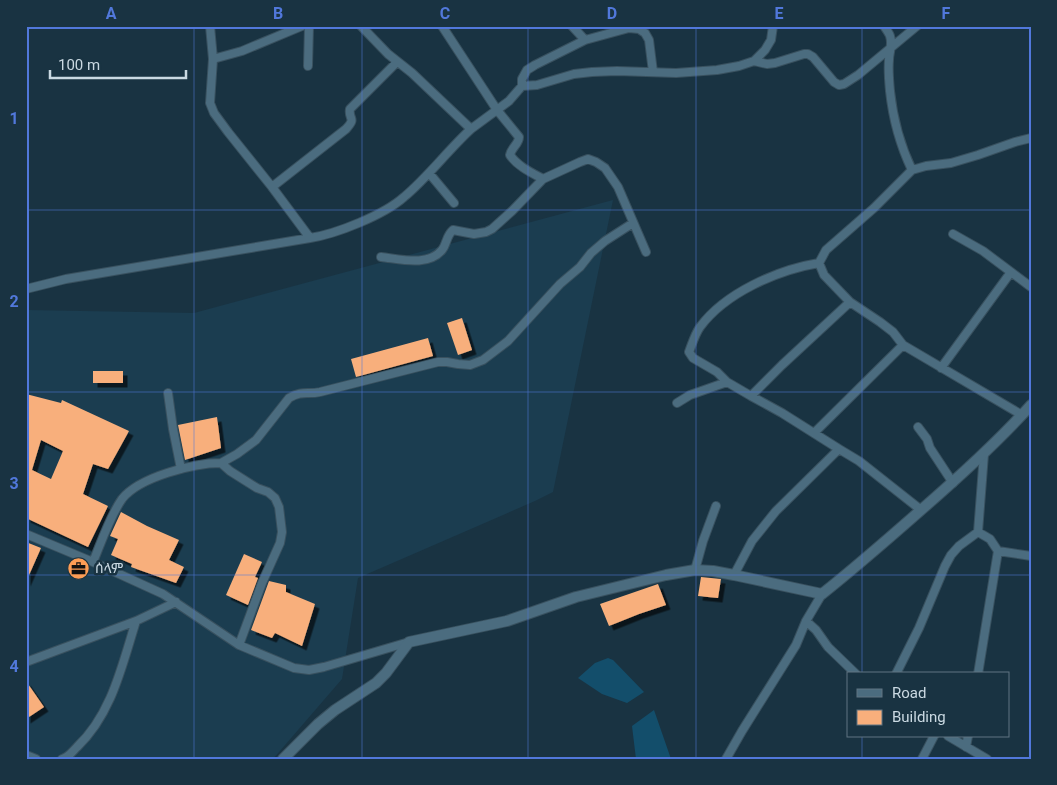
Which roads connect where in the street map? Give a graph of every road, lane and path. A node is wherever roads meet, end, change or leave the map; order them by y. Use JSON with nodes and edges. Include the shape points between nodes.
{"nodes":[{"id":1,"x":210,"y":26,"type":"edge"},
{"id":2,"x":302,"y":26,"type":"edge"},
{"id":3,"x":310,"y":26,"type":"edge"},
{"id":4,"x":361,"y":26,"type":"edge"},
{"id":5,"x":442,"y":26,"type":"edge"},
{"id":6,"x":572,"y":26,"type":"edge"},
{"id":7,"x":773,"y":26,"type":"edge"},
{"id":8,"x":884,"y":26,"type":"edge"},
{"id":9,"x":917,"y":26,"type":"edge"},
{"id":10,"x":585,"y":40,"type":"junction"},
{"id":11,"x":891,"y":47,"type":"junction"},
{"id":12,"x":213,"y":59,"type":"junction"},
{"id":13,"x":754,"y":61,"type":"junction"},
{"id":14,"x":397,"y":62,"type":"junction"},
{"id":15,"x":308,"y":66,"type":"dead end"},
{"id":16,"x":653,"y":72,"type":"junction"},
{"id":17,"x":522,"y":86,"type":"junction"},
{"id":18,"x":497,"y":110,"type":"junction"},
{"id":19,"x":471,"y":129,"type":"junction"},
{"id":20,"x":1031,"y":138,"type":"edge"},
{"id":21,"x":912,"y":170,"type":"junction"},
{"id":22,"x":429,"y":173,"type":"junction"},
{"id":23,"x":543,"y":178,"type":"junction"},
{"id":24,"x":272,"y":187,"type":"junction"},
{"id":25,"x":454,"y":204,"type":"dead end"},
{"id":26,"x":633,"y":223,"type":"junction"},
{"id":27,"x":953,"y":234,"type":"dead end"},
{"id":28,"x":310,"y":238,"type":"junction"},
{"id":29,"x":646,"y":252,"type":"dead end"},
{"id":30,"x":381,"y":257,"type":"dead end"},
{"id":31,"x":819,"y":264,"type":"junction"},
{"id":32,"x":1011,"y":272,"type":"junction"},
{"id":33,"x":1031,"y":287,"type":"edge"},
{"id":34,"x":26,"y":289,"type":"edge"},
{"id":35,"x":850,"y":302,"type":"junction"},
{"id":36,"x":902,"y":345,"type":"junction"},
{"id":37,"x":941,"y":368,"type":"junction"},
{"id":38,"x":727,"y":382,"type":"junction"},
{"id":39,"x":168,"y":393,"type":"dead end"},
{"id":40,"x":751,"y":396,"type":"junction"},
{"id":41,"x":677,"y":403,"type":"dead end"},
{"id":42,"x":1031,"y":405,"type":"edge"},
{"id":43,"x":1022,"y":415,"type":"junction"},
{"id":44,"x":918,"y":427,"type":"dead end"},
{"id":45,"x":814,"y":433,"type":"junction"},
{"id":46,"x":839,"y":449,"type":"junction"},
{"id":47,"x":984,"y":454,"type":"junction"},
{"id":48,"x":221,"y":462,"type":"junction"},
{"id":49,"x":181,"y":469,"type":"junction"},
{"id":50,"x":953,"y":483,"type":"junction"},
{"id":51,"x":716,"y":506,"type":"dead end"},
{"id":52,"x":921,"y":510,"type":"junction"},
{"id":53,"x":978,"y":532,"type":"junction"},
{"id":54,"x":26,"y":534,"type":"edge"},
{"id":55,"x":998,"y":551,"type":"junction"},
{"id":56,"x":1031,"y":556,"type":"edge"},
{"id":57,"x":93,"y":562,"type":"junction"},
{"id":58,"x":694,"y":570,"type":"junction"},
{"id":59,"x":734,"y":575,"type":"junction"},
{"id":60,"x":822,"y":594,"type":"junction"},
{"id":61,"x":176,"y":602,"type":"junction"},
{"id":62,"x":136,"y":621,"type":"junction"},
{"id":63,"x":806,"y":621,"type":"junction"},
{"id":64,"x":409,"y":642,"type":"junction"},
{"id":65,"x":239,"y":645,"type":"junction"},
{"id":66,"x":26,"y":662,"type":"edge"},
{"id":67,"x":854,"y":672,"type":"edge"},
{"id":68,"x":897,"y":672,"type":"edge"},
{"id":69,"x":978,"y":672,"type":"edge"},
{"id":70,"x":933,"y":738,"type":"edge"},
{"id":71,"x":951,"y":738,"type":"edge"},
{"id":72,"x":968,"y":738,"type":"edge"},
{"id":73,"x":966,"y":747,"type":"junction"},
{"id":74,"x":26,"y":755,"type":"edge"},
{"id":75,"x":36,"y":759,"type":"edge"},
{"id":76,"x":62,"y":759,"type":"edge"},
{"id":77,"x":283,"y":759,"type":"edge"},
{"id":78,"x":726,"y":759,"type":"edge"},
{"id":79,"x":922,"y":759,"type":"edge"},
{"id":80,"x":987,"y":759,"type":"edge"}],
"edges":[{"from":1,"to":12,"type":"street"},
{"from":2,"to":12,"type":"street","via":[[263,44]]},
{"from":3,"to":15,"type":"street"},
{"from":4,"to":14,"type":"street"},
{"from":5,"to":18,"type":"street"},
{"from":6,"to":10,"type":"street"},
{"from":7,"to":13,"type":"street","via":[[771,40]]},
{"from":8,"to":11,"type":"street","via":[[890,36]]},
{"from":9,"to":11,"type":"street"},
{"from":10,"to":16,"type":"street","via":[[629,28],[639,29],[649,40]]},
{"from":10,"to":17,"type":"street","via":[[535,64],[527,70]]},
{"from":11,"to":13,"type":"street","via":[[839,85],[808,54],[775,63]]},
{"from":11,"to":21,"type":"street","via":[[890,93],[895,122]]},
{"from":12,"to":24,"type":"street","via":[[210,103],[214,113]]},
{"from":13,"to":16,"type":"street","via":[[717,70]]},
{"from":14,"to":19,"type":"street"},
{"from":14,"to":24,"type":"street","via":[[350,108],[351,124],[346,129]]},
{"from":16,"to":17,"type":"street","via":[[592,72]]},
{"from":17,"to":18,"type":"street"},
{"from":18,"to":19,"type":"street"},
{"from":18,"to":23,"type":"street","via":[[519,137],[510,155],[512,159]]},
{"from":19,"to":22,"type":"street"},
{"from":20,"to":21,"type":"street","via":[[960,160]]},
{"from":21,"to":31,"type":"street","via":[[826,250]]},
{"from":22,"to":25,"type":"street"},
{"from":22,"to":28,"type":"street","via":[[389,208],[358,223]]},
{"from":23,"to":26,"type":"street","via":[[588,159],[596,162],[605,168],[618,187]]},
{"from":23,"to":30,"type":"street","via":[[512,211],[486,232],[474,234],[453,230],[440,252],[428,260]]},
{"from":24,"to":28,"type":"street"},
{"from":26,"to":29,"type":"street"},
{"from":26,"to":48,"type":"street","via":[[591,253],[508,341],[483,360],[470,365],[438,362],[314,394],[297,394],[289,398],[256,440]]},
{"from":27,"to":32,"type":"street"},
{"from":28,"to":34,"type":"street","via":[[66,279]]},
{"from":31,"to":35,"type":"street","via":[[824,275]]},
{"from":31,"to":38,"type":"street","via":[[775,276],[731,296],[699,328],[689,352]]},
{"from":32,"to":33,"type":"street"},
{"from":32,"to":37,"type":"street"},
{"from":35,"to":36,"type":"street","via":[[893,332]]},
{"from":35,"to":40,"type":"street"},
{"from":36,"to":37,"type":"street"},
{"from":36,"to":45,"type":"street"},
{"from":37,"to":43,"type":"street"},
{"from":38,"to":40,"type":"street"},
{"from":38,"to":41,"type":"street"},
{"from":39,"to":49,"type":"street"},
{"from":40,"to":45,"type":"street"},
{"from":42,"to":43,"type":"street"},
{"from":43,"to":47,"type":"street"},
{"from":44,"to":50,"type":"street"},
{"from":45,"to":46,"type":"street"},
{"from":46,"to":52,"type":"street"},
{"from":46,"to":59,"type":"street","via":[[776,511],[752,541]]},
{"from":47,"to":50,"type":"street"},
{"from":47,"to":53,"type":"street"},
{"from":48,"to":49,"type":"street"},
{"from":48,"to":65,"type":"street","via":[[275,498],[282,532]]},
{"from":49,"to":57,"type":"street","via":[[136,486],[122,499]]},
{"from":50,"to":52,"type":"street"},
{"from":51,"to":58,"type":"street"},
{"from":52,"to":60,"type":"street"},
{"from":53,"to":55,"type":"street","via":[[990,539]]},
{"from":53,"to":68,"type":"street","via":[[951,555]]},
{"from":54,"to":57,"type":"street"},
{"from":55,"to":56,"type":"street"},
{"from":55,"to":69,"type":"street"},
{"from":57,"to":61,"type":"street"},
{"from":58,"to":59,"type":"street"},
{"from":58,"to":64,"type":"street","via":[[576,597],[506,622]]},
{"from":59,"to":60,"type":"street"},
{"from":60,"to":63,"type":"street"},
{"from":61,"to":62,"type":"street"},
{"from":61,"to":65,"type":"street"},
{"from":62,"to":66,"type":"street"},
{"from":62,"to":76,"type":"street","via":[[116,687],[104,711],[85,740]]},
{"from":63,"to":67,"type":"street"},
{"from":63,"to":78,"type":"street","via":[[796,645]]},
{"from":64,"to":65,"type":"street","via":[[309,670],[294,668]]},
{"from":64,"to":77,"type":"street","via":[[376,683],[323,719]]},
{"from":70,"to":79,"type":"street"},
{"from":71,"to":73,"type":"street"},
{"from":72,"to":73,"type":"street"},
{"from":73,"to":80,"type":"street"},
{"from":74,"to":75,"type":"street"}]}
